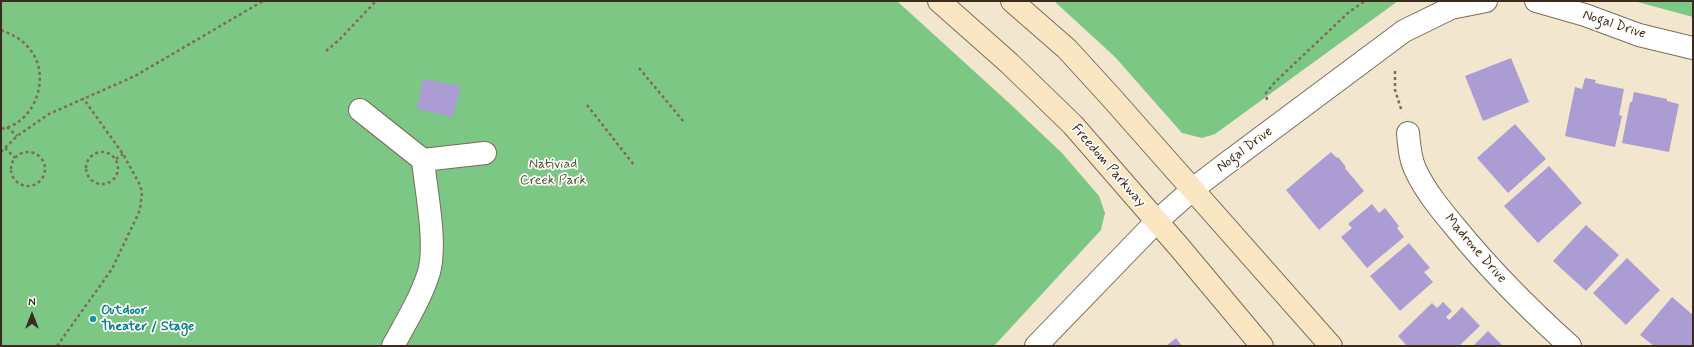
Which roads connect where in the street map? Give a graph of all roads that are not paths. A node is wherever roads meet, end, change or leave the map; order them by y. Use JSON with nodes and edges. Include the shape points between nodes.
{"nodes":[{"id":1,"x":939,"y":1,"type":"edge"},
{"id":2,"x":1012,"y":1,"type":"edge"},
{"id":3,"x":1486,"y":1,"type":"edge"},
{"id":4,"x":1536,"y":1,"type":"edge"},
{"id":5,"x":1693,"y":48,"type":"edge"},
{"id":6,"x":360,"y":110,"type":"dead end"},
{"id":7,"x":1408,"y":133,"type":"road end"},
{"id":8,"x":485,"y":153,"type":"dead end"},
{"id":9,"x":423,"y":160,"type":"junction"},
{"id":10,"x":1193,"y":189,"type":"junction"},
{"id":11,"x":1157,"y":221,"type":"junction"},
{"id":12,"x":393,"y":346,"type":"edge"},
{"id":13,"x":1036,"y":346,"type":"edge"},
{"id":14,"x":1262,"y":346,"type":"edge"},
{"id":15,"x":1331,"y":346,"type":"edge"},
{"id":16,"x":1570,"y":346,"type":"edge"}],
"edges":[{"from":1,"to":11,"type":"main road","name":"Freedom Parkway","via":[[1009,63],[1073,125]]},
{"from":2,"to":10,"type":"main road","via":[[1067,49]]},
{"from":3,"to":10,"type":"street","name":"Nogal Drive","via":[[1451,8],[1404,31]]},
{"from":4,"to":5,"type":"street","name":"Nogal Drive","via":[[1639,35]]},
{"from":6,"to":9,"type":"street"},
{"from":7,"to":16,"type":"street","name":"Madrone Drive","via":[[1414,168],[1431,198],[1508,288]]},
{"from":8,"to":9,"type":"street"},
{"from":9,"to":12,"type":"street","via":[[432,238],[429,271],[416,303]]},
{"from":10,"to":11,"type":"street","name":"Nogal Drive"},
{"from":10,"to":15,"type":"main road"},
{"from":11,"to":13,"type":"street","name":"Nogal Drive"},
{"from":11,"to":14,"type":"main road","name":"Freedom Parkway"}]}
